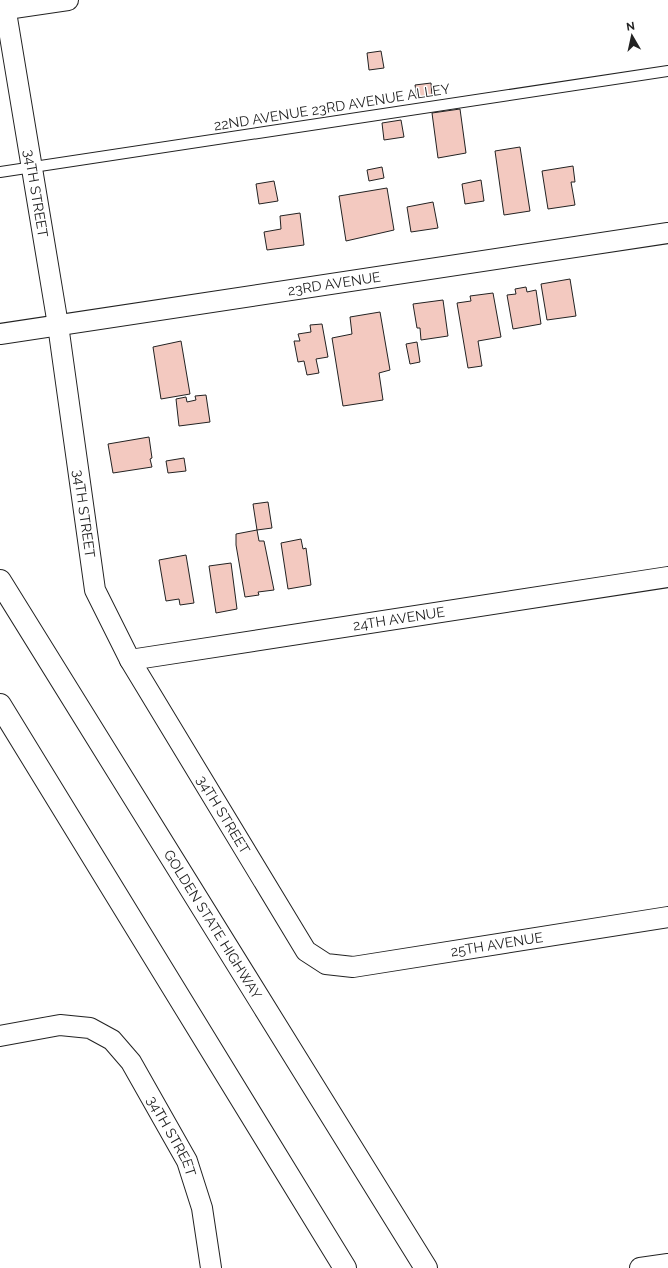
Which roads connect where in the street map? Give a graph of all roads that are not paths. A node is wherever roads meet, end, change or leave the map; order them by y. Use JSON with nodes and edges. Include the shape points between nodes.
{"nodes":[{"id":1,"x":68,"y":0,"type":"edge"},
{"id":2,"x":3,"y":7,"type":"edge"},
{"id":3,"x":668,"y":71,"type":"edge"},
{"id":4,"x":31,"y":167,"type":"junction"},
{"id":5,"x":0,"y":172,"type":"edge"},
{"id":6,"x":668,"y":233,"type":"edge"},
{"id":7,"x":58,"y":325,"type":"junction"},
{"id":8,"x":0,"y":334,"type":"edge"},
{"id":9,"x":668,"y":577,"type":"edge"},
{"id":10,"x":0,"y":581,"type":"edge"},
{"id":11,"x":130,"y":660,"type":"junction"},
{"id":12,"x":0,"y":705,"type":"edge"},
{"id":13,"x":668,"y":917,"type":"edge"},
{"id":14,"x":326,"y":964,"type":"joint"},
{"id":15,"x":0,"y":1036,"type":"edge"},
{"id":16,"x":668,"y":1264,"type":"edge"},
{"id":17,"x":211,"y":1268,"type":"edge"},
{"id":18,"x":345,"y":1268,"type":"edge"},
{"id":19,"x":426,"y":1268,"type":"edge"},
{"id":20,"x":640,"y":1268,"type":"edge"}],
"edges":[{"from":1,"to":2,"type":"street"},
{"from":2,"to":4,"type":"street","name":"34TH STREET"},
{"from":3,"to":4,"type":"lane","name":"22ND AVENUE 23RD AVENUE ALLEY"},
{"from":4,"to":5,"type":"lane","name":"22ND AVENUE 23RD AVENUE ALLEY"},
{"from":4,"to":7,"type":"street","name":"34TH STREET"},
{"from":6,"to":7,"type":"street","name":"23RD AVENUE"},
{"from":7,"to":8,"type":"street","name":"23RD AVENUE"},
{"from":7,"to":11,"type":"street","name":"34TH STREET","via":[[95,590]]},
{"from":9,"to":11,"type":"street","name":"24TH AVENUE"},
{"from":10,"to":19,"type":"highway","name":"GOLDEN STATE HIGHWAY"},
{"from":11,"to":14,"type":"street","name":"34TH STREET","via":[[306,951]]},
{"from":12,"to":18,"type":"highway"},
{"from":13,"to":14,"type":"street","name":"25TH AVENUE","via":[[353,967]]},
{"from":15,"to":17,"type":"street","name":"34TH STREET","via":[[60,1025],[90,1028],[112,1040],[131,1062],[187,1161],[202,1208]]},
{"from":16,"to":20,"type":"street"}]}
